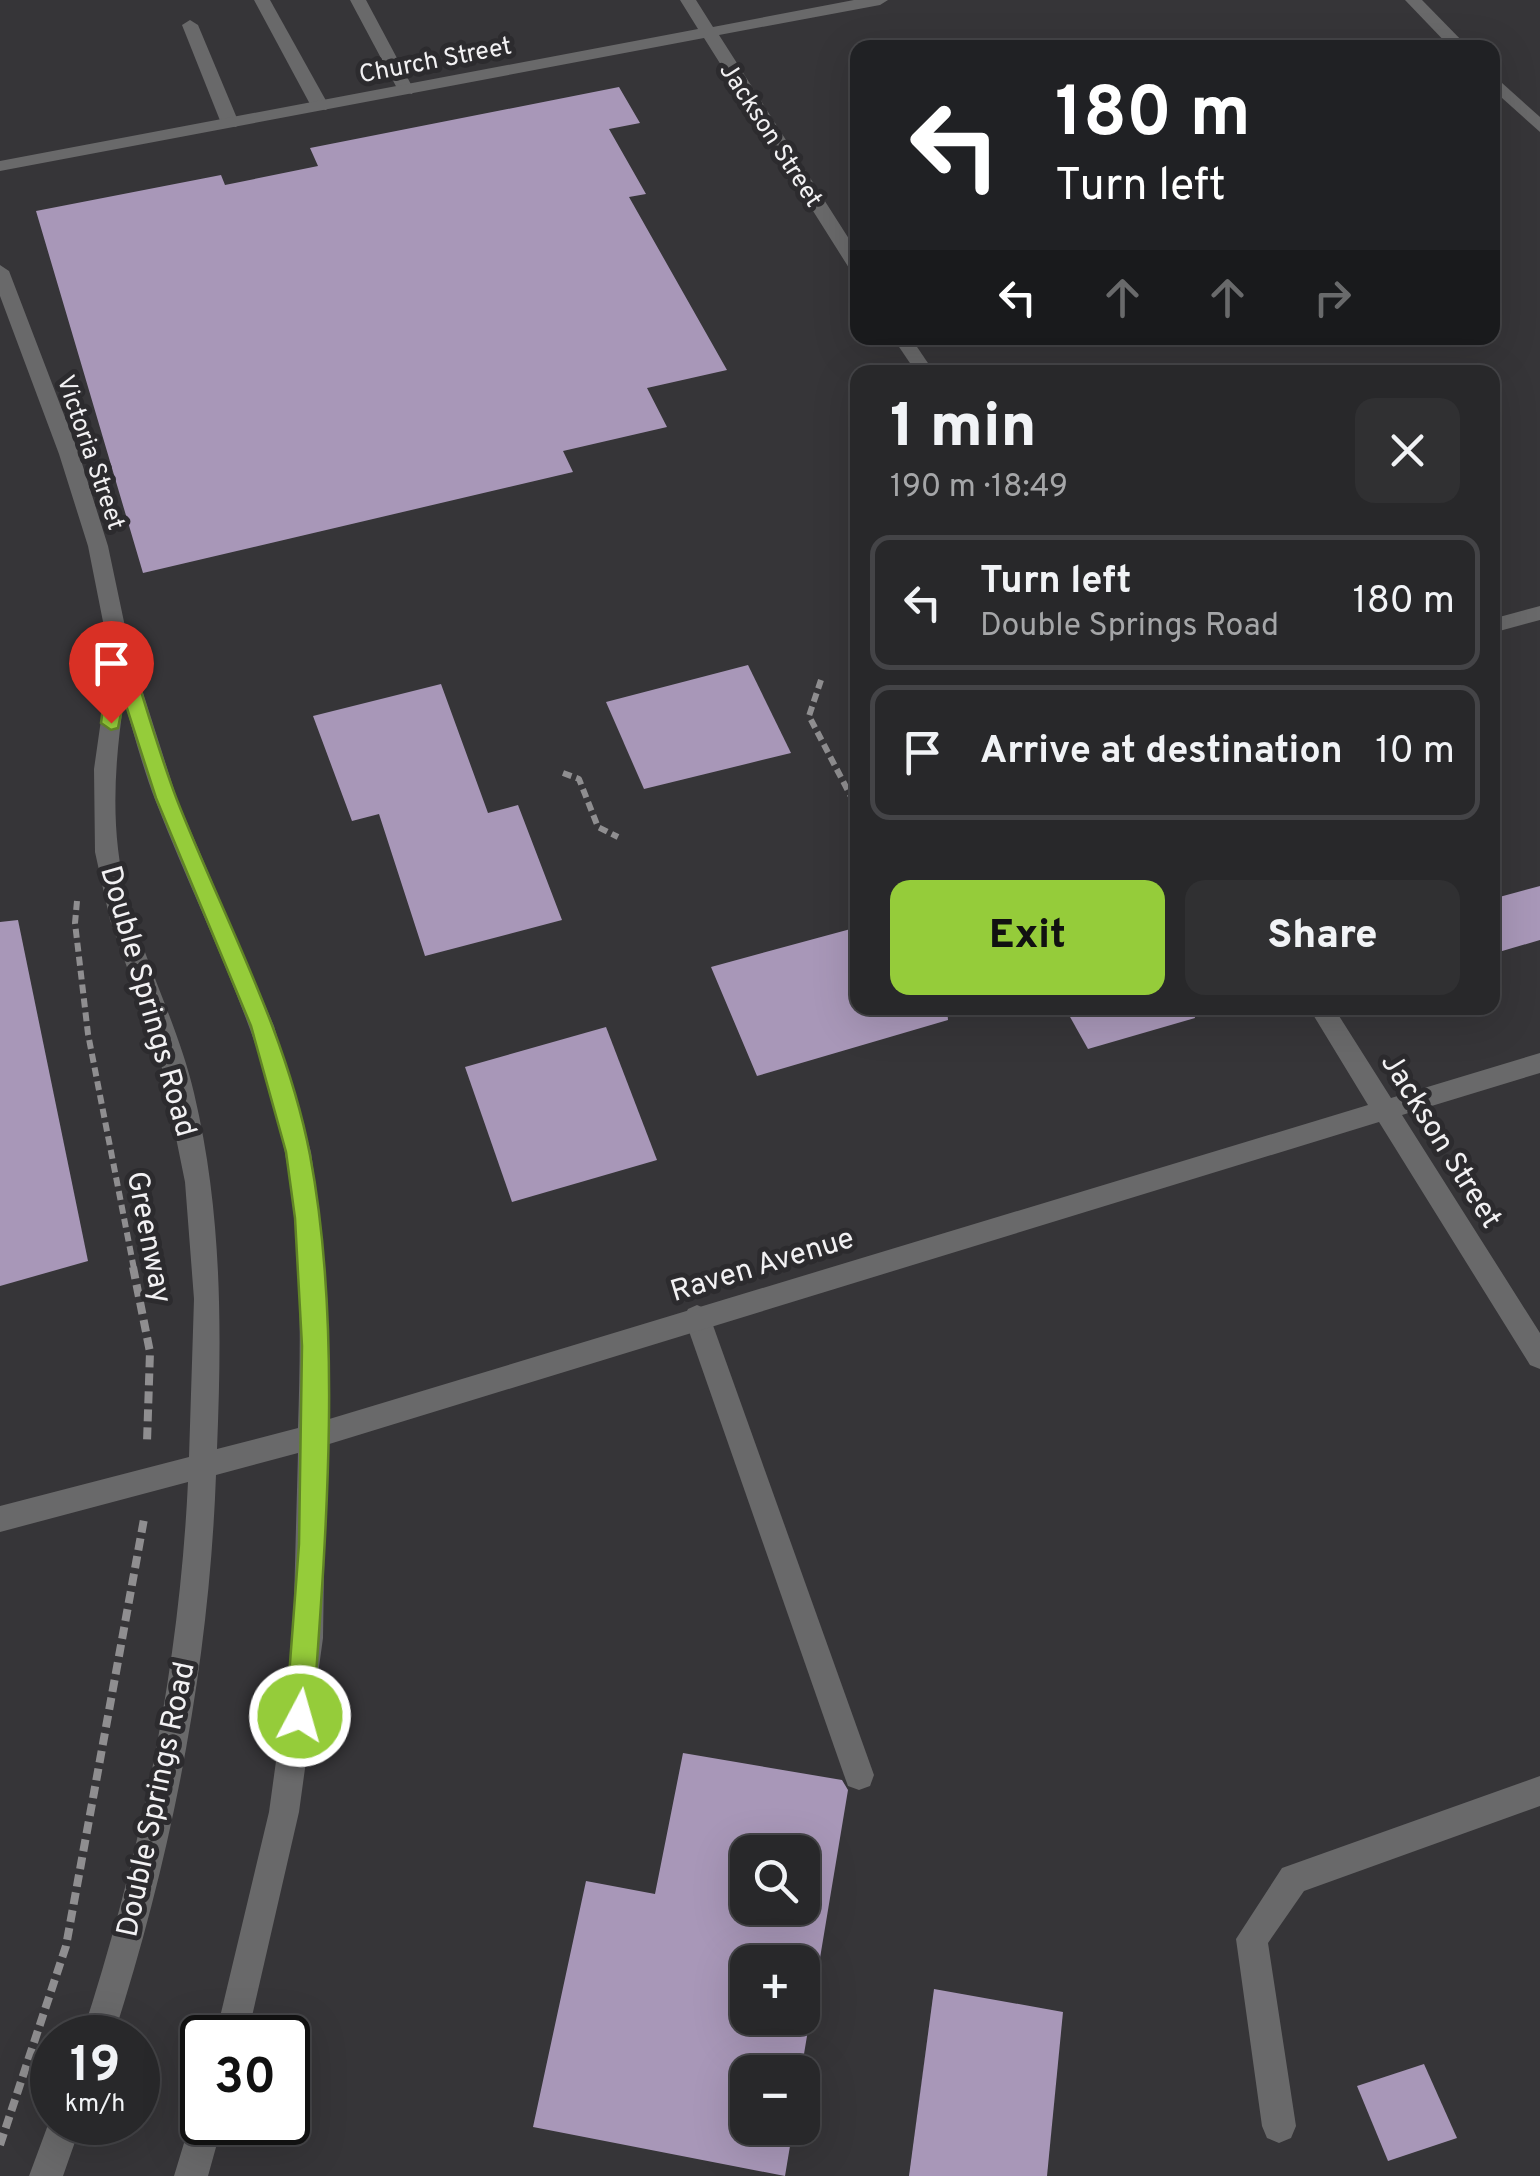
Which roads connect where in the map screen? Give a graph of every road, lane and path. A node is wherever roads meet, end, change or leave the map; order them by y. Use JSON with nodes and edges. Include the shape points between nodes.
{"nodes":[{"id":1,"x":262,"y":0,"type":"edge"},
{"id":2,"x":358,"y":0,"type":"edge"},
{"id":3,"x":688,"y":0,"type":"edge"},
{"id":4,"x":880,"y":0,"type":"edge"},
{"id":5,"x":1413,"y":0,"type":"edge"},
{"id":6,"x":190,"y":25,"type":"dead end"},
{"id":7,"x":707,"y":33,"type":"junction"},
{"id":8,"x":1453,"y":40,"type":"edge"},
{"id":9,"x":1500,"y":87,"type":"edge"},
{"id":10,"x":406,"y":90,"type":"junction"},
{"id":11,"x":320,"y":106,"type":"junction"},
{"id":12,"x":230,"y":123,"type":"junction"},
{"id":13,"x":1540,"y":127,"type":"edge"},
{"id":14,"x":0,"y":166,"type":"edge"},
{"id":15,"x":850,"y":256,"type":"edge"},
{"id":16,"x":0,"y":271,"type":"edge"},
{"id":17,"x":1540,"y":613,"type":"edge"},
{"id":18,"x":1500,"y":624,"type":"edge"},
{"id":19,"x":120,"y":656,"type":"junction"},
{"id":20,"x":820,"y":680,"type":"dead end"},
{"id":21,"x":563,"y":773,"type":"dead end"},
{"id":22,"x":850,"y":795,"type":"edge"},
{"id":23,"x":618,"y":838,"type":"dead end"},
{"id":24,"x":78,"y":885,"type":"dead end"},
{"id":25,"x":1325,"y":1015,"type":"edge"},
{"id":26,"x":1540,"y":1062,"type":"edge"},
{"id":27,"x":1384,"y":1110,"type":"junction"},
{"id":28,"x":697,"y":1318,"type":"junction"},
{"id":29,"x":1540,"y":1358,"type":"edge"},
{"id":30,"x":314,"y":1435,"type":"junction"},
{"id":31,"x":204,"y":1466,"type":"junction"},
{"id":32,"x":145,"y":1481,"type":"junction"},
{"id":33,"x":0,"y":1520,"type":"edge"},
{"id":34,"x":859,"y":1775,"type":"dead end"},
{"id":35,"x":1540,"y":1791,"type":"edge"},
{"id":36,"x":104,"y":2015,"type":"edge"},
{"id":37,"x":236,"y":2015,"type":"edge"},
{"id":38,"x":1278,"y":2126,"type":"dead end"},
{"id":39,"x":0,"y":2145,"type":"edge"},
{"id":40,"x":57,"y":2145,"type":"edge"},
{"id":41,"x":200,"y":2145,"type":"edge"},
{"id":42,"x":46,"y":2176,"type":"edge"},
{"id":43,"x":191,"y":2176,"type":"edge"}],
"edges":[{"from":1,"to":11,"type":"street"},
{"from":2,"to":10,"type":"street"},
{"from":3,"to":7,"type":"street","name":"Jackson Street"},
{"from":4,"to":7,"type":"street","name":"Church Street"},
{"from":5,"to":8,"type":"street"},
{"from":6,"to":12,"type":"street"},
{"from":7,"to":10,"type":"street","name":"Church Street"},
{"from":7,"to":15,"type":"street","name":"Jackson Street"},
{"from":9,"to":13,"type":"street"},
{"from":10,"to":11,"type":"street","name":"Church Street"},
{"from":11,"to":12,"type":"street","name":"Church Street"},
{"from":12,"to":14,"type":"street","name":"Church Street"},
{"from":16,"to":19,"type":"street","name":"Victoria Street","via":[[98,546]]},
{"from":17,"to":18,"type":"street"},
{"from":19,"to":30,"type":"street","via":[[166,798],[262,1026],[298,1152],[307,1218]]},
{"from":19,"to":31,"type":"street","name":"Double Springs Road","via":[[106,788],[107,858],[118,908],[169,1046],[198,1186],[206,1266]]},
{"from":20,"to":22,"type":"path","via":[[809,716]]},
{"from":21,"to":23,"type":"path","via":[[579,779],[598,827]]},
{"from":24,"to":32,"type":"path","name":"Greenway","via":[[75,923],[88,1034],[150,1352]]},
{"from":25,"to":27,"type":"street","name":"Jackson Street"},
{"from":26,"to":27,"type":"street","name":"Raven Avenue"},
{"from":27,"to":28,"type":"street","name":"Raven Avenue"},
{"from":27,"to":29,"type":"street","name":"Jackson Street"},
{"from":28,"to":30,"type":"street","name":"Raven Avenue"},
{"from":28,"to":34,"type":"street"},
{"from":30,"to":31,"type":"street","name":"Raven Avenue"},
{"from":30,"to":37,"type":"street","via":[[300,1716]]},
{"from":31,"to":32,"type":"street","name":"Raven Avenue"},
{"from":31,"to":36,"type":"street","name":"Double Springs Road","via":[[170,1762]]},
{"from":32,"to":33,"type":"street","name":"Raven Avenue"},
{"from":32,"to":39,"type":"path","name":"Greenway","via":[[144,1539],[66,1946]]},
{"from":35,"to":38,"type":"street","via":[[1293,1879],[1252,1939]]},
{"from":40,"to":42,"type":"street"},
{"from":41,"to":43,"type":"street"}]}
